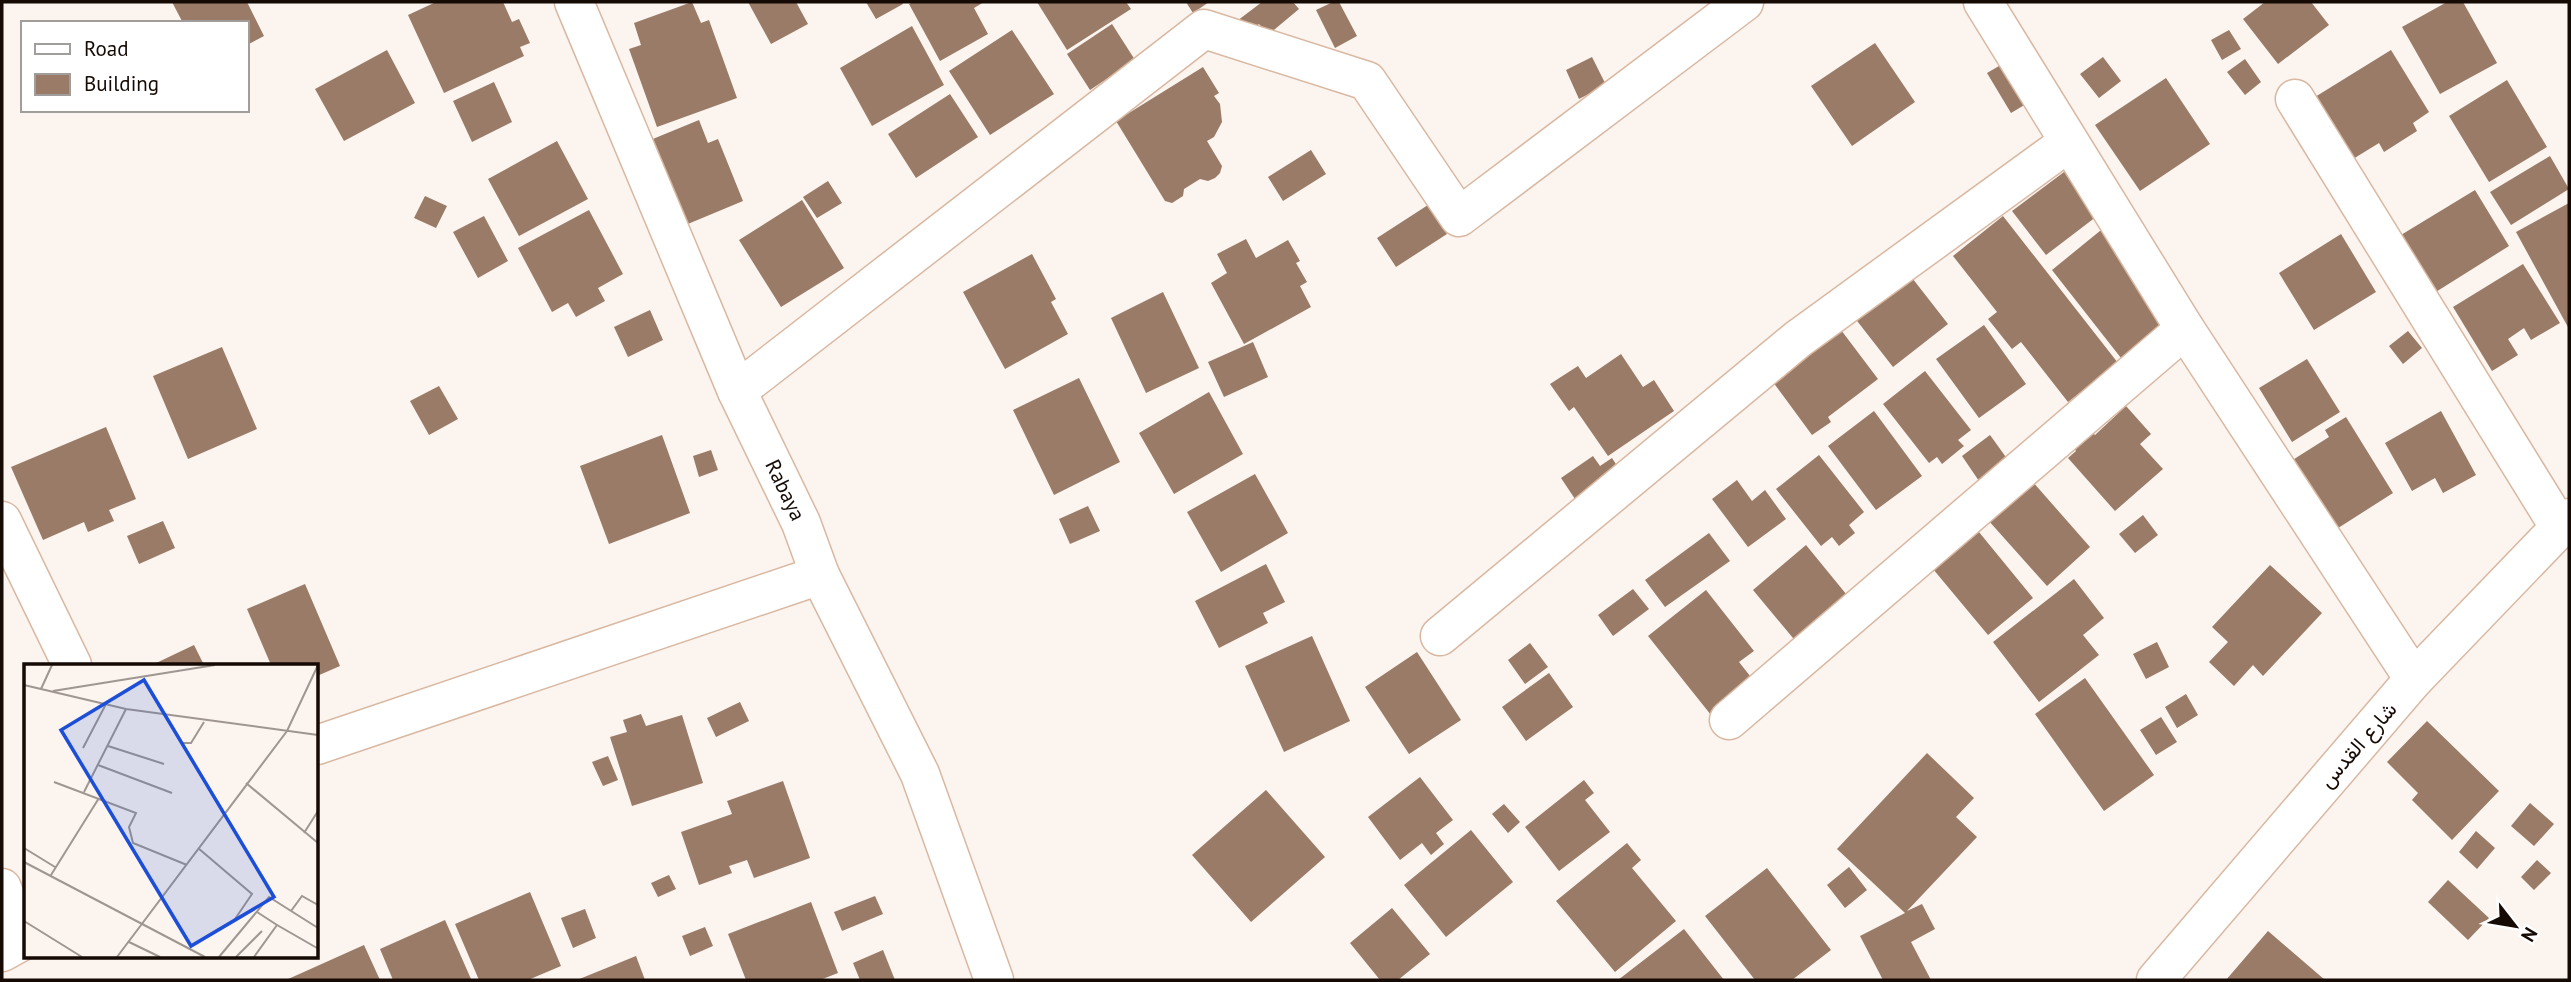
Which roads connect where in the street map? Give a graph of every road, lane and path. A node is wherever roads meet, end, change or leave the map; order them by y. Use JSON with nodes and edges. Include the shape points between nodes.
{"nodes":[{"id":1,"x":574,"y":2,"type":"edge"},
{"id":2,"x":1744,"y":2,"type":"edge"},
{"id":3,"x":1983,"y":2,"type":"edge"},
{"id":4,"x":2295,"y":99,"type":"dead end"},
{"id":5,"x":2069,"y":142,"type":"junction"},
{"id":6,"x":2185,"y":328,"type":"junction"},
{"id":7,"x":737,"y":391,"type":"junction"},
{"id":8,"x":2,"y":521,"type":"edge"},
{"id":9,"x":2564,"y":523,"type":"edge"},
{"id":10,"x":820,"y":575,"type":"junction"},
{"id":11,"x":1440,"y":636,"type":"dead end"},
{"id":12,"x":72,"y":664,"type":"edge"},
{"id":13,"x":2414,"y":680,"type":"junction"},
{"id":14,"x":1729,"y":720,"type":"dead end"},
{"id":15,"x":318,"y":745,"type":"edge"},
{"id":16,"x":2,"y":888,"type":"edge"},
{"id":17,"x":2,"y":951,"type":"edge"},
{"id":18,"x":994,"y":980,"type":"edge"},
{"id":19,"x":2156,"y":980,"type":"edge"}],
"edges":[{"from":1,"to":7,"type":"street","name":"Rabaya"},
{"from":2,"to":7,"type":"street","via":[[1459,217],[1367,81],[1204,29]]},
{"from":3,"to":5,"type":"street"},
{"from":4,"to":9,"type":"street"},
{"from":5,"to":6,"type":"street"},
{"from":5,"to":11,"type":"street","via":[[1798,339]]},
{"from":6,"to":13,"type":"street"},
{"from":6,"to":14,"type":"street"},
{"from":7,"to":10,"type":"street","name":"Rabaya","via":[[801,523]]},
{"from":8,"to":12,"type":"street"},
{"from":9,"to":13,"type":"street","name":"شارع القدس"},
{"from":10,"to":15,"type":"street"},
{"from":10,"to":18,"type":"street","name":"Rabaya","via":[[920,774]]},
{"from":13,"to":19,"type":"street","name":"شارع القدس"},
{"from":16,"to":17,"type":"street","via":[[22,941]]}]}
